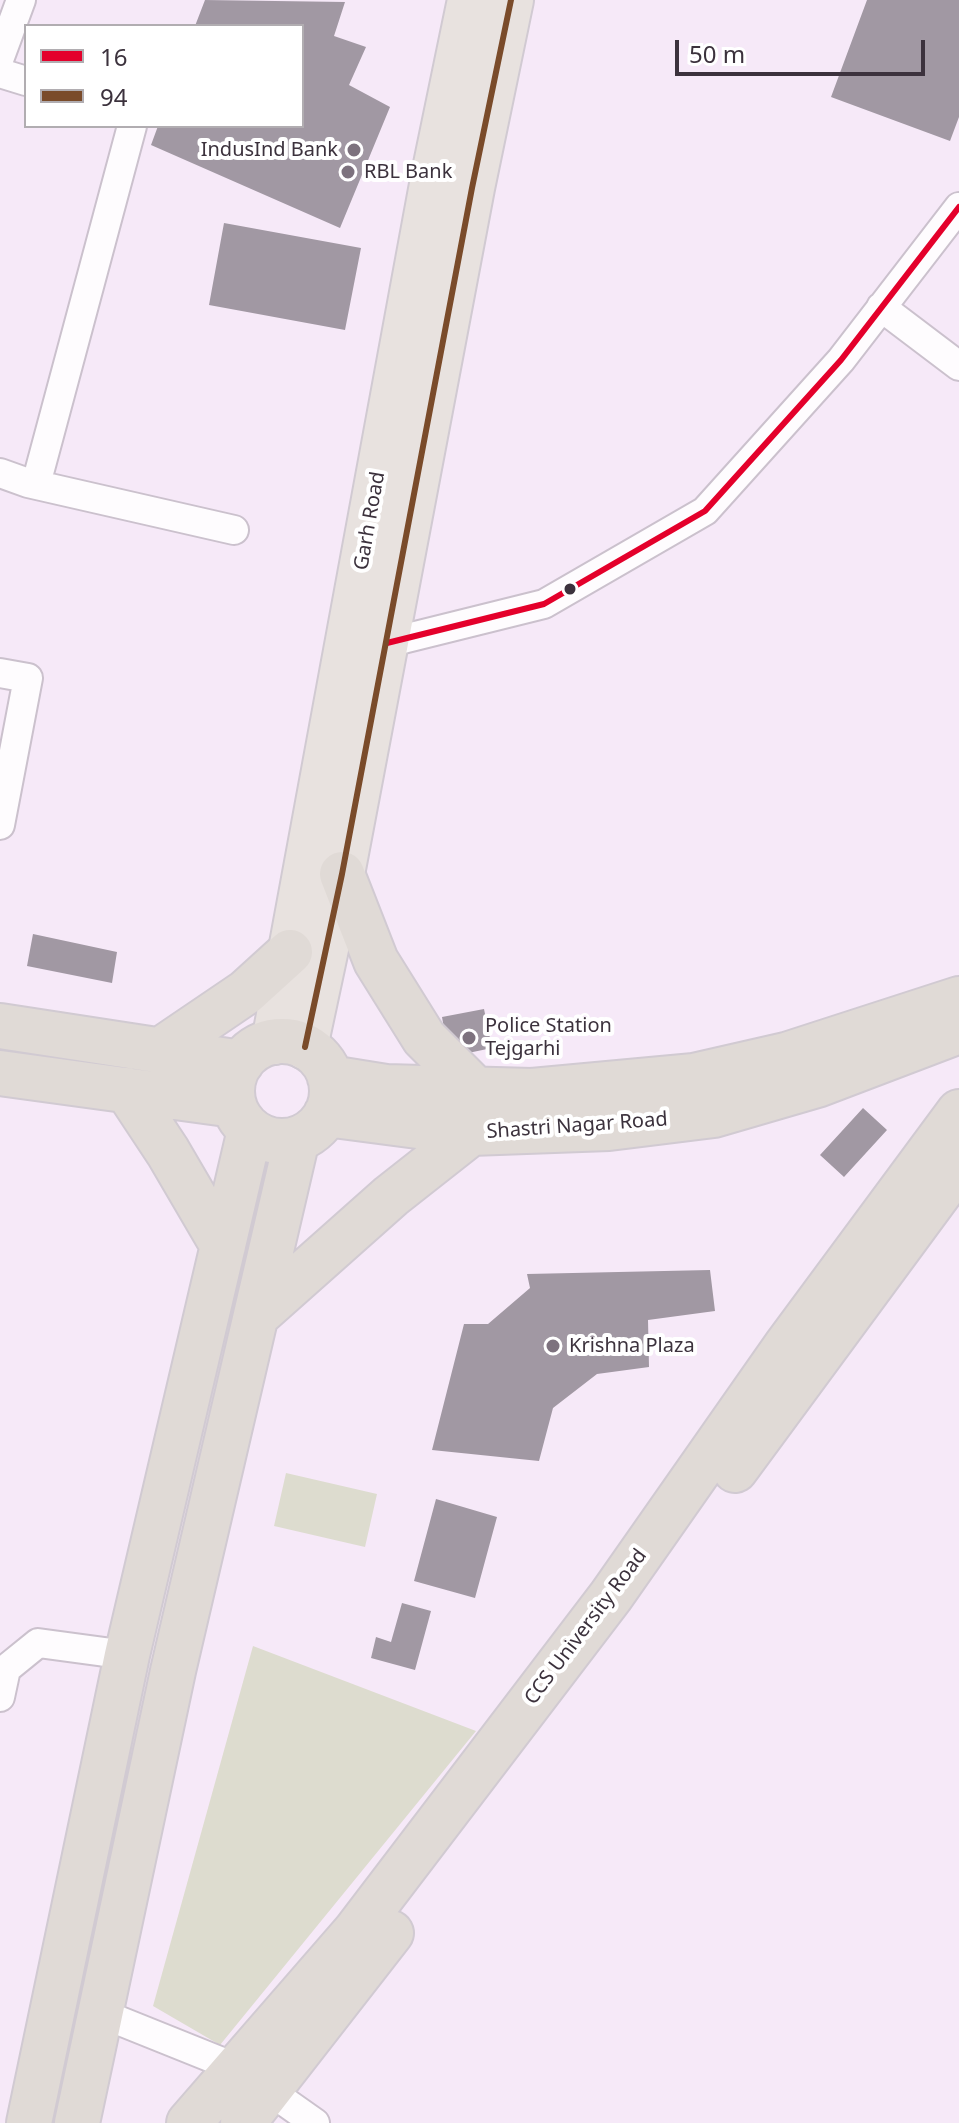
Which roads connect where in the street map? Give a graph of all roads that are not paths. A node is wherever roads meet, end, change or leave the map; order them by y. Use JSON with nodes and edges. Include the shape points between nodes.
{"nodes":[{"id":1,"x":21,"y":0,"type":"edge"},
{"id":2,"x":470,"y":0,"type":"edge"},
{"id":3,"x":511,"y":0,"type":"edge"},
{"id":4,"x":0,"y":57,"type":"edge"},
{"id":5,"x":0,"y":73,"type":"edge"},
{"id":6,"x":24,"y":80,"type":"edge"},
{"id":7,"x":133,"y":128,"type":"edge"},
{"id":8,"x":452,"y":184,"type":"junction"},
{"id":9,"x":959,"y":207,"type":"edge"},
{"id":10,"x":881,"y":307,"type":"junction"},
{"id":11,"x":959,"y":366,"type":"edge"},
{"id":12,"x":0,"y":473,"type":"edge"},
{"id":13,"x":36,"y":484,"type":"junction"},
{"id":14,"x":234,"y":530,"type":"dead end"},
{"id":15,"x":387,"y":643,"type":"junction"},
{"id":16,"x":0,"y":673,"type":"edge"},
{"id":17,"x":0,"y":825,"type":"edge"},
{"id":18,"x":342,"y":874,"type":"junction"},
{"id":19,"x":290,"y":952,"type":"junction"},
{"id":20,"x":959,"y":999,"type":"edge"},
{"id":21,"x":0,"y":1026,"type":"edge"},
{"id":22,"x":959,"y":1031,"type":"edge"},
{"id":23,"x":159,"y":1051,"type":"junction"},
{"id":24,"x":0,"y":1073,"type":"edge"},
{"id":25,"x":295,"y":1080,"type":"junction"},
{"id":26,"x":475,"y":1089,"type":"junction"},
{"id":27,"x":127,"y":1090,"type":"junction"},
{"id":28,"x":959,"y":1112,"type":"edge"},
{"id":29,"x":242,"y":1118,"type":"junction"},
{"id":30,"x":471,"y":1133,"type":"junction"},
{"id":31,"x":959,"y":1166,"type":"edge"},
{"id":32,"x":223,"y":1246,"type":"junction"},
{"id":33,"x":256,"y":1316,"type":"junction"},
{"id":34,"x":621,"y":1604,"type":"junction"},
{"id":35,"x":127,"y":1655,"type":"junction"},
{"id":36,"x":0,"y":1697,"type":"edge"},
{"id":37,"x":100,"y":2013,"type":"junction"},
{"id":38,"x":249,"y":2094,"type":"edge"},
{"id":39,"x":29,"y":2123,"type":"edge"},
{"id":40,"x":77,"y":2123,"type":"edge"},
{"id":41,"x":189,"y":2123,"type":"edge"},
{"id":42,"x":315,"y":2123,"type":"edge"}],
"edges":[{"from":1,"to":4,"type":"street"},
{"from":2,"to":8,"type":"main road","name":"Garh Road"},
{"from":3,"to":8,"type":"main road","name":"Garh Road"},
{"from":5,"to":6,"type":"street"},
{"from":7,"to":13,"type":"street"},
{"from":8,"to":15,"type":"main road","name":"Garh Road"},
{"from":8,"to":19,"type":"main road","name":"Garh Road"},
{"from":9,"to":10,"type":"street"},
{"from":10,"to":11,"type":"street"},
{"from":10,"to":15,"type":"street","via":[[841,360],[705,511],[544,604]]},
{"from":12,"to":13,"type":"street"},
{"from":13,"to":14,"type":"street"},
{"from":15,"to":18,"type":"main road","name":"Garh Road"},
{"from":16,"to":17,"type":"street","via":[[28,678]]},
{"from":18,"to":25,"type":"main road","name":"Garh Road"},
{"from":18,"to":26,"type":"highway","via":[[376,961],[424,1038]]},
{"from":19,"to":23,"type":"highway","via":[[246,992]]},
{"from":19,"to":25,"type":"main road","name":"Garh Road"},
{"from":20,"to":26,"type":"highway","via":[[786,1055],[694,1076],[532,1091]]},
{"from":21,"to":23,"type":"highway"},
{"from":22,"to":30,"type":"highway","name":"Shastri Nagar Road","via":[[817,1085],[714,1115],[609,1128]]},
{"from":23,"to":25,"type":"highway"},
{"from":24,"to":27,"type":"highway","name":"Shastri Nagar Road"},
{"from":25,"to":26,"type":"highway"},
{"from":25,"to":29,"type":"highway","name":"Shastri Nagar Road","via":[[265,1138]]},
{"from":25,"to":29,"type":"highway","via":[[232,1085]]},
{"from":25,"to":30,"type":"highway","name":"Shastri Nagar Road"},
{"from":25,"to":33,"type":"highway"},
{"from":27,"to":29,"type":"highway","name":"Shastri Nagar Road"},
{"from":27,"to":32,"type":"highway"},
{"from":28,"to":34,"type":"highway","name":"CCS University Road","via":[[786,1346]]},
{"from":29,"to":32,"type":"highway"},
{"from":30,"to":33,"type":"highway"},
{"from":31,"to":34,"type":"highway","name":"CCS University Road"},
{"from":32,"to":35,"type":"highway"},
{"from":33,"to":37,"type":"highway"},
{"from":34,"to":38,"type":"highway","name":"CCS University Road","via":[[355,1932]]},
{"from":35,"to":36,"type":"street","via":[[38,1643],[6,1669]]},
{"from":35,"to":39,"type":"highway"},
{"from":37,"to":38,"type":"street"},
{"from":37,"to":40,"type":"highway"},
{"from":38,"to":41,"type":"highway","name":"CCS University Road"},
{"from":38,"to":42,"type":"street"}]}
